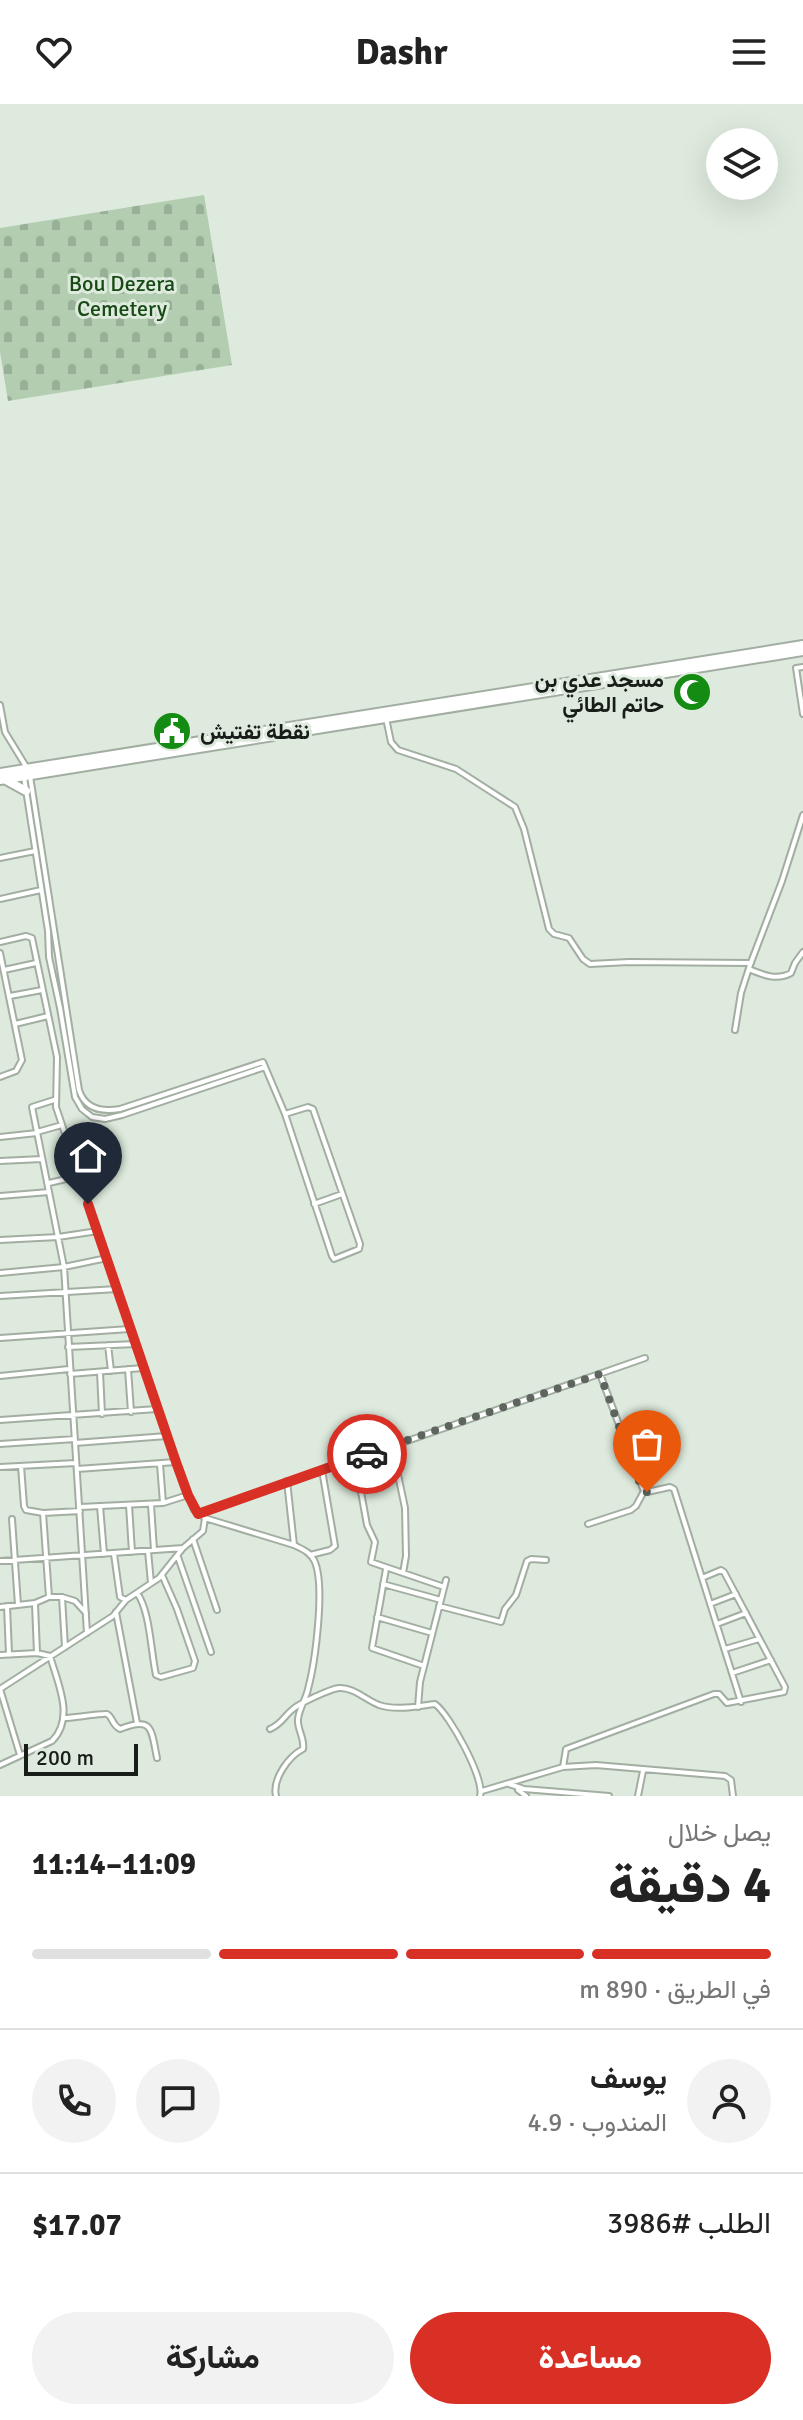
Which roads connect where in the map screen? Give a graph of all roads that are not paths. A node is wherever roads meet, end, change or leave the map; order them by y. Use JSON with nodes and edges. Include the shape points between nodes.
{"nodes":[{"id":1,"x":803,"y":645,"type":"edge"},
{"id":2,"x":803,"y":651,"type":"edge"},
{"id":3,"x":803,"y":667,"type":"edge"},
{"id":4,"x":0,"y":705,"type":"edge"},
{"id":5,"x":803,"y":714,"type":"edge"},
{"id":6,"x":386,"y":718,"type":"junction"},
{"id":7,"x":25,"y":770,"type":"junction"},
{"id":8,"x":43,"y":773,"type":"junction"},
{"id":9,"x":2,"y":777,"type":"edge"},
{"id":10,"x":29,"y":788,"type":"junction"},
{"id":11,"x":803,"y":815,"type":"edge"},
{"id":12,"x":35,"y":851,"type":"junction"},
{"id":13,"x":0,"y":858,"type":"edge"},
{"id":14,"x":41,"y":890,"type":"junction"},
{"id":15,"x":0,"y":899,"type":"edge"},
{"id":16,"x":48,"y":940,"type":"junction"},
{"id":17,"x":55,"y":940,"type":"junction"},
{"id":18,"x":0,"y":942,"type":"edge"},
{"id":19,"x":803,"y":952,"type":"edge"},
{"id":20,"x":0,"y":953,"type":"edge"},
{"id":21,"x":36,"y":963,"type":"junction"},
{"id":22,"x":750,"y":966,"type":"junction"},
{"id":23,"x":4,"y":970,"type":"junction"},
{"id":24,"x":58,"y":982,"type":"junction"},
{"id":25,"x":42,"y":990,"type":"junction"},
{"id":26,"x":10,"y":996,"type":"junction"},
{"id":27,"x":48,"y":1016,"type":"junction"},
{"id":28,"x":15,"y":1024,"type":"junction"},
{"id":29,"x":735,"y":1030,"type":"dead end"},
{"id":30,"x":0,"y":1077,"type":"edge"},
{"id":31,"x":56,"y":1099,"type":"junction"},
{"id":32,"x":121,"y":1112,"type":"junction"},
{"id":33,"x":285,"y":1114,"type":"junction"},
{"id":34,"x":62,"y":1125,"type":"junction"},
{"id":35,"x":37,"y":1133,"type":"junction"},
{"id":36,"x":0,"y":1137,"type":"edge"},
{"id":37,"x":42,"y":1158,"type":"junction"},
{"id":38,"x":0,"y":1161,"type":"edge"},
{"id":39,"x":79,"y":1176,"type":"junction"},
{"id":40,"x":49,"y":1183,"type":"junction"},
{"id":41,"x":50,"y":1192,"type":"junction"},
{"id":42,"x":342,"y":1194,"type":"junction"},
{"id":43,"x":0,"y":1196,"type":"edge"},
{"id":44,"x":314,"y":1204,"type":"junction"},
{"id":45,"x":98,"y":1231,"type":"junction"},
{"id":46,"x":58,"y":1237,"type":"junction"},
{"id":47,"x":0,"y":1240,"type":"edge"},
{"id":48,"x":107,"y":1258,"type":"junction"},
{"id":49,"x":64,"y":1267,"type":"junction"},
{"id":50,"x":0,"y":1273,"type":"edge"},
{"id":51,"x":117,"y":1289,"type":"junction"},
{"id":52,"x":66,"y":1291,"type":"junction"},
{"id":53,"x":0,"y":1296,"type":"edge"},
{"id":54,"x":130,"y":1329,"type":"junction"},
{"id":55,"x":67,"y":1333,"type":"junction"},
{"id":56,"x":0,"y":1338,"type":"edge"},
{"id":57,"x":136,"y":1344,"type":"junction"},
{"id":58,"x":108,"y":1345,"type":"junction"},
{"id":59,"x":68,"y":1347,"type":"junction"},
{"id":60,"x":645,"y":1358,"type":"dead end"},
{"id":61,"x":144,"y":1367,"type":"junction"},
{"id":62,"x":128,"y":1369,"type":"junction"},
{"id":63,"x":111,"y":1371,"type":"junction"},
{"id":64,"x":70,"y":1372,"type":"junction"},
{"id":65,"x":100,"y":1372,"type":"junction"},
{"id":66,"x":600,"y":1374,"type":"junction"},
{"id":67,"x":0,"y":1376,"type":"edge"},
{"id":68,"x":158,"y":1409,"type":"junction"},
{"id":69,"x":131,"y":1412,"type":"junction"},
{"id":70,"x":102,"y":1414,"type":"junction"},
{"id":71,"x":74,"y":1417,"type":"junction"},
{"id":72,"x":0,"y":1420,"type":"edge"},
{"id":73,"x":167,"y":1436,"type":"junction"},
{"id":74,"x":75,"y":1441,"type":"junction"},
{"id":75,"x":0,"y":1444,"type":"edge"},
{"id":76,"x":392,"y":1446,"type":"junction"},
{"id":77,"x":355,"y":1459,"type":"junction"},
{"id":78,"x":176,"y":1462,"type":"junction"},
{"id":79,"x":160,"y":1464,"type":"junction"},
{"id":80,"x":21,"y":1466,"type":"junction"},
{"id":81,"x":77,"y":1466,"type":"junction"},
{"id":82,"x":0,"y":1467,"type":"edge"},
{"id":83,"x":322,"y":1470,"type":"junction"},
{"id":84,"x":287,"y":1481,"type":"junction"},
{"id":85,"x":644,"y":1491,"type":"junction"},
{"id":86,"x":188,"y":1495,"type":"junction"},
{"id":87,"x":163,"y":1503,"type":"junction"},
{"id":88,"x":151,"y":1504,"type":"junction"},
{"id":89,"x":129,"y":1505,"type":"junction"},
{"id":90,"x":100,"y":1506,"type":"junction"},
{"id":91,"x":80,"y":1509,"type":"junction"},
{"id":92,"x":43,"y":1513,"type":"junction"},
{"id":93,"x":198,"y":1514,"type":"junction"},
{"id":94,"x":205,"y":1518,"type":"junction"},
{"id":95,"x":12,"y":1519,"type":"dead end"},
{"id":96,"x":588,"y":1524,"type":"dead end"},
{"id":97,"x":193,"y":1539,"type":"junction"},
{"id":98,"x":294,"y":1545,"type":"junction"},
{"id":99,"x":183,"y":1548,"type":"junction"},
{"id":100,"x":151,"y":1551,"type":"junction"},
{"id":101,"x":132,"y":1552,"type":"junction"},
{"id":102,"x":114,"y":1553,"type":"junction"},
{"id":103,"x":81,"y":1554,"type":"junction"},
{"id":104,"x":104,"y":1554,"type":"junction"},
{"id":105,"x":310,"y":1555,"type":"junction"},
{"id":106,"x":178,"y":1557,"type":"junction"},
{"id":107,"x":46,"y":1558,"type":"junction"},
{"id":108,"x":15,"y":1560,"type":"junction"},
{"id":109,"x":546,"y":1560,"type":"dead end"},
{"id":110,"x":0,"y":1561,"type":"edge"},
{"id":111,"x":404,"y":1566,"type":"junction"},
{"id":112,"x":386,"y":1569,"type":"junction"},
{"id":113,"x":396,"y":1571,"type":"junction"},
{"id":114,"x":403,"y":1573,"type":"junction"},
{"id":115,"x":162,"y":1575,"type":"junction"},
{"id":116,"x":702,"y":1578,"type":"junction"},
{"id":117,"x":151,"y":1583,"type":"junction"},
{"id":118,"x":383,"y":1584,"type":"junction"},
{"id":119,"x":137,"y":1593,"type":"junction"},
{"id":120,"x":736,"y":1594,"type":"junction"},
{"id":121,"x":49,"y":1597,"type":"junction"},
{"id":122,"x":62,"y":1597,"type":"junction"},
{"id":123,"x":126,"y":1600,"type":"junction"},
{"id":124,"x":35,"y":1603,"type":"junction"},
{"id":125,"x":440,"y":1603,"type":"junction"},
{"id":126,"x":710,"y":1604,"type":"junction"},
{"id":127,"x":18,"y":1605,"type":"junction"},
{"id":128,"x":7,"y":1606,"type":"junction"},
{"id":129,"x":0,"y":1607,"type":"edge"},
{"id":130,"x":217,"y":1610,"type":"dead end"},
{"id":131,"x":116,"y":1612,"type":"junction"},
{"id":132,"x":746,"y":1613,"type":"junction"},
{"id":133,"x":86,"y":1614,"type":"junction"},
{"id":134,"x":377,"y":1617,"type":"junction"},
{"id":135,"x":717,"y":1624,"type":"junction"},
{"id":136,"x":87,"y":1633,"type":"junction"},
{"id":137,"x":432,"y":1633,"type":"junction"},
{"id":138,"x":759,"y":1639,"type":"junction"},
{"id":139,"x":65,"y":1647,"type":"junction"},
{"id":140,"x":725,"y":1649,"type":"junction"},
{"id":141,"x":211,"y":1652,"type":"dead end"},
{"id":142,"x":37,"y":1653,"type":"junction"},
{"id":143,"x":9,"y":1654,"type":"junction"},
{"id":144,"x":0,"y":1655,"type":"edge"},
{"id":145,"x":50,"y":1656,"type":"junction"},
{"id":146,"x":771,"y":1660,"type":"junction"},
{"id":147,"x":424,"y":1666,"type":"junction"},
{"id":148,"x":732,"y":1673,"type":"junction"},
{"id":149,"x":741,"y":1702,"type":"junction"},
{"id":150,"x":303,"y":1704,"type":"junction"},
{"id":151,"x":418,"y":1707,"type":"junction"},
{"id":152,"x":65,"y":1718,"type":"junction"},
{"id":153,"x":137,"y":1723,"type":"junction"},
{"id":154,"x":270,"y":1729,"type":"dead end"},
{"id":155,"x":20,"y":1755,"type":"junction"},
{"id":156,"x":157,"y":1758,"type":"dead end"},
{"id":157,"x":0,"y":1765,"type":"edge"},
{"id":158,"x":563,"y":1767,"type":"junction"},
{"id":159,"x":644,"y":1770,"type":"junction"},
{"id":160,"x":509,"y":1784,"type":"junction"},
{"id":161,"x":516,"y":1788,"type":"junction"},
{"id":162,"x":481,"y":1793,"type":"edge"},
{"id":163,"x":276,"y":1796,"type":"edge"},
{"id":164,"x":526,"y":1796,"type":"edge"},
{"id":165,"x":609,"y":1796,"type":"edge"},
{"id":166,"x":638,"y":1796,"type":"edge"},
{"id":167,"x":733,"y":1796,"type":"edge"}],
"edges":[{"from":1,"to":7,"type":"highway"},
{"from":2,"to":6,"type":"highway"},
{"from":3,"to":5,"type":"street","via":[[796,668]]},
{"from":4,"to":7,"type":"street","via":[[5,732]]},
{"from":6,"to":8,"type":"highway"},
{"from":6,"to":22,"type":"street","via":[[398,750],[456,769],[515,807],[549,929],[569,938],[586,962]]},
{"from":7,"to":8,"type":"highway"},
{"from":7,"to":9,"type":"highway"},
{"from":7,"to":10,"type":"street"},
{"from":8,"to":10,"type":"highway"},
{"from":9,"to":10,"type":"highway"},
{"from":10,"to":12,"type":"street"},
{"from":10,"to":17,"type":"street"},
{"from":11,"to":22,"type":"street"},
{"from":12,"to":13,"type":"street"},
{"from":12,"to":14,"type":"street"},
{"from":14,"to":15,"type":"street"},
{"from":14,"to":16,"type":"street"},
{"from":16,"to":17,"type":"street"},
{"from":16,"to":24,"type":"street"},
{"from":17,"to":24,"type":"street"},
{"from":18,"to":21,"type":"street","via":[[29,936]]},
{"from":19,"to":22,"type":"street","via":[[784,978],[769,977]]},
{"from":20,"to":23,"type":"street"},
{"from":21,"to":23,"type":"street"},
{"from":21,"to":25,"type":"street"},
{"from":22,"to":29,"type":"street"},
{"from":23,"to":26,"type":"street"},
{"from":24,"to":32,"type":"street","via":[[81,1097],[100,1110]]},
{"from":24,"to":32,"type":"street","via":[[79,1105],[92,1117],[105,1119]]},
{"from":25,"to":26,"type":"street"},
{"from":25,"to":27,"type":"street"},
{"from":26,"to":28,"type":"street"},
{"from":27,"to":28,"type":"street"},
{"from":27,"to":31,"type":"street","via":[[57,1057]]},
{"from":28,"to":30,"type":"street","via":[[21,1064]]},
{"from":31,"to":34,"type":"street"},
{"from":31,"to":35,"type":"street","via":[[33,1106]]},
{"from":32,"to":33,"type":"street","via":[[264,1064]]},
{"from":33,"to":42,"type":"street","via":[[313,1109]]},
{"from":33,"to":44,"type":"street"},
{"from":34,"to":35,"type":"street"},
{"from":34,"to":39,"type":"street"},
{"from":35,"to":36,"type":"street"},
{"from":35,"to":37,"type":"street"},
{"from":37,"to":38,"type":"street"},
{"from":37,"to":40,"type":"street"},
{"from":39,"to":40,"type":"street"},
{"from":39,"to":45,"type":"street"},
{"from":40,"to":41,"type":"street"},
{"from":41,"to":43,"type":"street"},
{"from":41,"to":46,"type":"street"},
{"from":42,"to":44,"type":"street"},
{"from":42,"to":44,"type":"street","via":[[360,1246],[339,1258],[330,1251]]},
{"from":45,"to":46,"type":"street"},
{"from":45,"to":48,"type":"street"},
{"from":46,"to":47,"type":"street"},
{"from":46,"to":49,"type":"street"},
{"from":48,"to":49,"type":"street"},
{"from":48,"to":51,"type":"street"},
{"from":49,"to":50,"type":"street"},
{"from":49,"to":52,"type":"street"},
{"from":51,"to":52,"type":"street"},
{"from":51,"to":54,"type":"street"},
{"from":52,"to":53,"type":"street"},
{"from":52,"to":55,"type":"street"},
{"from":54,"to":55,"type":"street"},
{"from":54,"to":57,"type":"street"},
{"from":55,"to":56,"type":"street"},
{"from":55,"to":59,"type":"street"},
{"from":57,"to":58,"type":"street"},
{"from":57,"to":61,"type":"street"},
{"from":58,"to":59,"type":"street"},
{"from":58,"to":63,"type":"street"},
{"from":59,"to":64,"type":"street"},
{"from":60,"to":66,"type":"street"},
{"from":61,"to":62,"type":"street"},
{"from":61,"to":68,"type":"street"},
{"from":62,"to":63,"type":"street"},
{"from":62,"to":69,"type":"street"},
{"from":63,"to":65,"type":"street"},
{"from":64,"to":65,"type":"street"},
{"from":64,"to":67,"type":"street"},
{"from":64,"to":71,"type":"street"},
{"from":65,"to":70,"type":"street"},
{"from":66,"to":76,"type":"street"},
{"from":66,"to":85,"type":"street"},
{"from":68,"to":69,"type":"street"},
{"from":68,"to":73,"type":"street"},
{"from":69,"to":70,"type":"street"},
{"from":70,"to":71,"type":"street"},
{"from":71,"to":72,"type":"street"},
{"from":71,"to":74,"type":"street"},
{"from":73,"to":74,"type":"street"},
{"from":73,"to":78,"type":"street"},
{"from":74,"to":75,"type":"street"},
{"from":74,"to":81,"type":"street"},
{"from":76,"to":77,"type":"street"},
{"from":76,"to":111,"type":"street","via":[[405,1508]]},
{"from":77,"to":83,"type":"street"},
{"from":77,"to":112,"type":"street","via":[[375,1542],[371,1562]]},
{"from":78,"to":79,"type":"street"},
{"from":78,"to":86,"type":"street"},
{"from":79,"to":81,"type":"street"},
{"from":79,"to":87,"type":"street"},
{"from":80,"to":81,"type":"street"},
{"from":80,"to":82,"type":"street"},
{"from":80,"to":92,"type":"street","via":[[24,1506]]},
{"from":81,"to":91,"type":"street"},
{"from":83,"to":84,"type":"street"},
{"from":83,"to":105,"type":"street","via":[[335,1546]]},
{"from":84,"to":93,"type":"street"},
{"from":84,"to":98,"type":"street"},
{"from":85,"to":96,"type":"street","via":[[631,1510]]},
{"from":85,"to":116,"type":"street","via":[[674,1489]]},
{"from":86,"to":87,"type":"street"},
{"from":86,"to":93,"type":"street"},
{"from":87,"to":88,"type":"street"},
{"from":88,"to":89,"type":"street"},
{"from":88,"to":100,"type":"street"},
{"from":89,"to":90,"type":"street"},
{"from":89,"to":101,"type":"street"},
{"from":90,"to":91,"type":"street"},
{"from":90,"to":104,"type":"street"},
{"from":91,"to":92,"type":"street"},
{"from":91,"to":103,"type":"street"},
{"from":92,"to":107,"type":"street"},
{"from":93,"to":94,"type":"street"},
{"from":94,"to":97,"type":"street","via":[[203,1531]]},
{"from":94,"to":98,"type":"street"},
{"from":95,"to":108,"type":"street"},
{"from":97,"to":99,"type":"street"},
{"from":97,"to":130,"type":"street"},
{"from":98,"to":105,"type":"street"},
{"from":99,"to":100,"type":"street"},
{"from":99,"to":106,"type":"street"},
{"from":100,"to":101,"type":"street"},
{"from":100,"to":117,"type":"street"},
{"from":101,"to":102,"type":"street"},
{"from":102,"to":104,"type":"street"},
{"from":102,"to":123,"type":"street","via":[[120,1597]]},
{"from":103,"to":104,"type":"street"},
{"from":103,"to":107,"type":"street"},
{"from":103,"to":133,"type":"street"},
{"from":105,"to":150,"type":"street","via":[[318,1584],[318,1635]]},
{"from":106,"to":115,"type":"street"},
{"from":106,"to":141,"type":"street"},
{"from":107,"to":108,"type":"street"},
{"from":107,"to":121,"type":"street"},
{"from":108,"to":110,"type":"street"},
{"from":108,"to":127,"type":"street"},
{"from":109,"to":125,"type":"street","via":[[527,1561],[501,1622]]},
{"from":111,"to":113,"type":"street"},
{"from":111,"to":114,"type":"street"},
{"from":112,"to":113,"type":"street"},
{"from":112,"to":118,"type":"street"},
{"from":113,"to":114,"type":"street"},
{"from":114,"to":125,"type":"street","via":[[445,1584]]},
{"from":115,"to":117,"type":"street"},
{"from":115,"to":119,"type":"street","via":[[195,1661],[193,1668],[156,1675]]},
{"from":116,"to":120,"type":"street","via":[[722,1570]]},
{"from":116,"to":126,"type":"street"},
{"from":117,"to":119,"type":"street"},
{"from":118,"to":125,"type":"street"},
{"from":118,"to":134,"type":"street"},
{"from":119,"to":123,"type":"street"},
{"from":120,"to":126,"type":"street"},
{"from":120,"to":132,"type":"street"},
{"from":121,"to":122,"type":"street"},
{"from":121,"to":124,"type":"street"},
{"from":122,"to":133,"type":"street","via":[[75,1601]]},
{"from":122,"to":139,"type":"street"},
{"from":123,"to":131,"type":"street"},
{"from":124,"to":127,"type":"street"},
{"from":124,"to":142,"type":"street"},
{"from":125,"to":137,"type":"street"},
{"from":126,"to":135,"type":"street"},
{"from":127,"to":128,"type":"street"},
{"from":128,"to":129,"type":"street"},
{"from":128,"to":143,"type":"street"},
{"from":131,"to":136,"type":"street"},
{"from":131,"to":153,"type":"street"},
{"from":132,"to":135,"type":"street"},
{"from":132,"to":138,"type":"street"},
{"from":133,"to":136,"type":"street"},
{"from":134,"to":137,"type":"street"},
{"from":134,"to":147,"type":"street","via":[[372,1648]]},
{"from":135,"to":140,"type":"street"},
{"from":136,"to":139,"type":"street"},
{"from":137,"to":147,"type":"street"},
{"from":138,"to":140,"type":"street"},
{"from":138,"to":146,"type":"street"},
{"from":139,"to":145,"type":"street"},
{"from":140,"to":148,"type":"street"},
{"from":142,"to":143,"type":"street"},
{"from":142,"to":145,"type":"street"},
{"from":143,"to":144,"type":"street"},
{"from":145,"to":152,"type":"street"},
{"from":145,"to":155,"type":"street","via":[[0,1689]]},
{"from":146,"to":148,"type":"street"},
{"from":146,"to":149,"type":"street","via":[[785,1690]]},
{"from":147,"to":151,"type":"street"},
{"from":148,"to":149,"type":"street"},
{"from":149,"to":158,"type":"street","via":[[725,1702],[714,1694],[566,1749]]},
{"from":150,"to":151,"type":"street","via":[[342,1688],[379,1705]]},
{"from":150,"to":154,"type":"street"},
{"from":150,"to":163,"type":"street","via":[[298,1723],[303,1749],[276,1780]]},
{"from":151,"to":162,"type":"street","via":[[435,1704],[451,1721]]},
{"from":152,"to":153,"type":"street","via":[[103,1713],[120,1729]]},
{"from":152,"to":155,"type":"street","via":[[52,1741]]},
{"from":153,"to":156,"type":"street","via":[[151,1729]]},
{"from":155,"to":157,"type":"street"},
{"from":158,"to":159,"type":"street"},
{"from":158,"to":160,"type":"street"},
{"from":159,"to":166,"type":"street"},
{"from":159,"to":167,"type":"street","via":[[725,1776],[731,1780]]},
{"from":160,"to":161,"type":"street"},
{"from":160,"to":162,"type":"street"},
{"from":161,"to":164,"type":"street"},
{"from":161,"to":165,"type":"street"}]}
